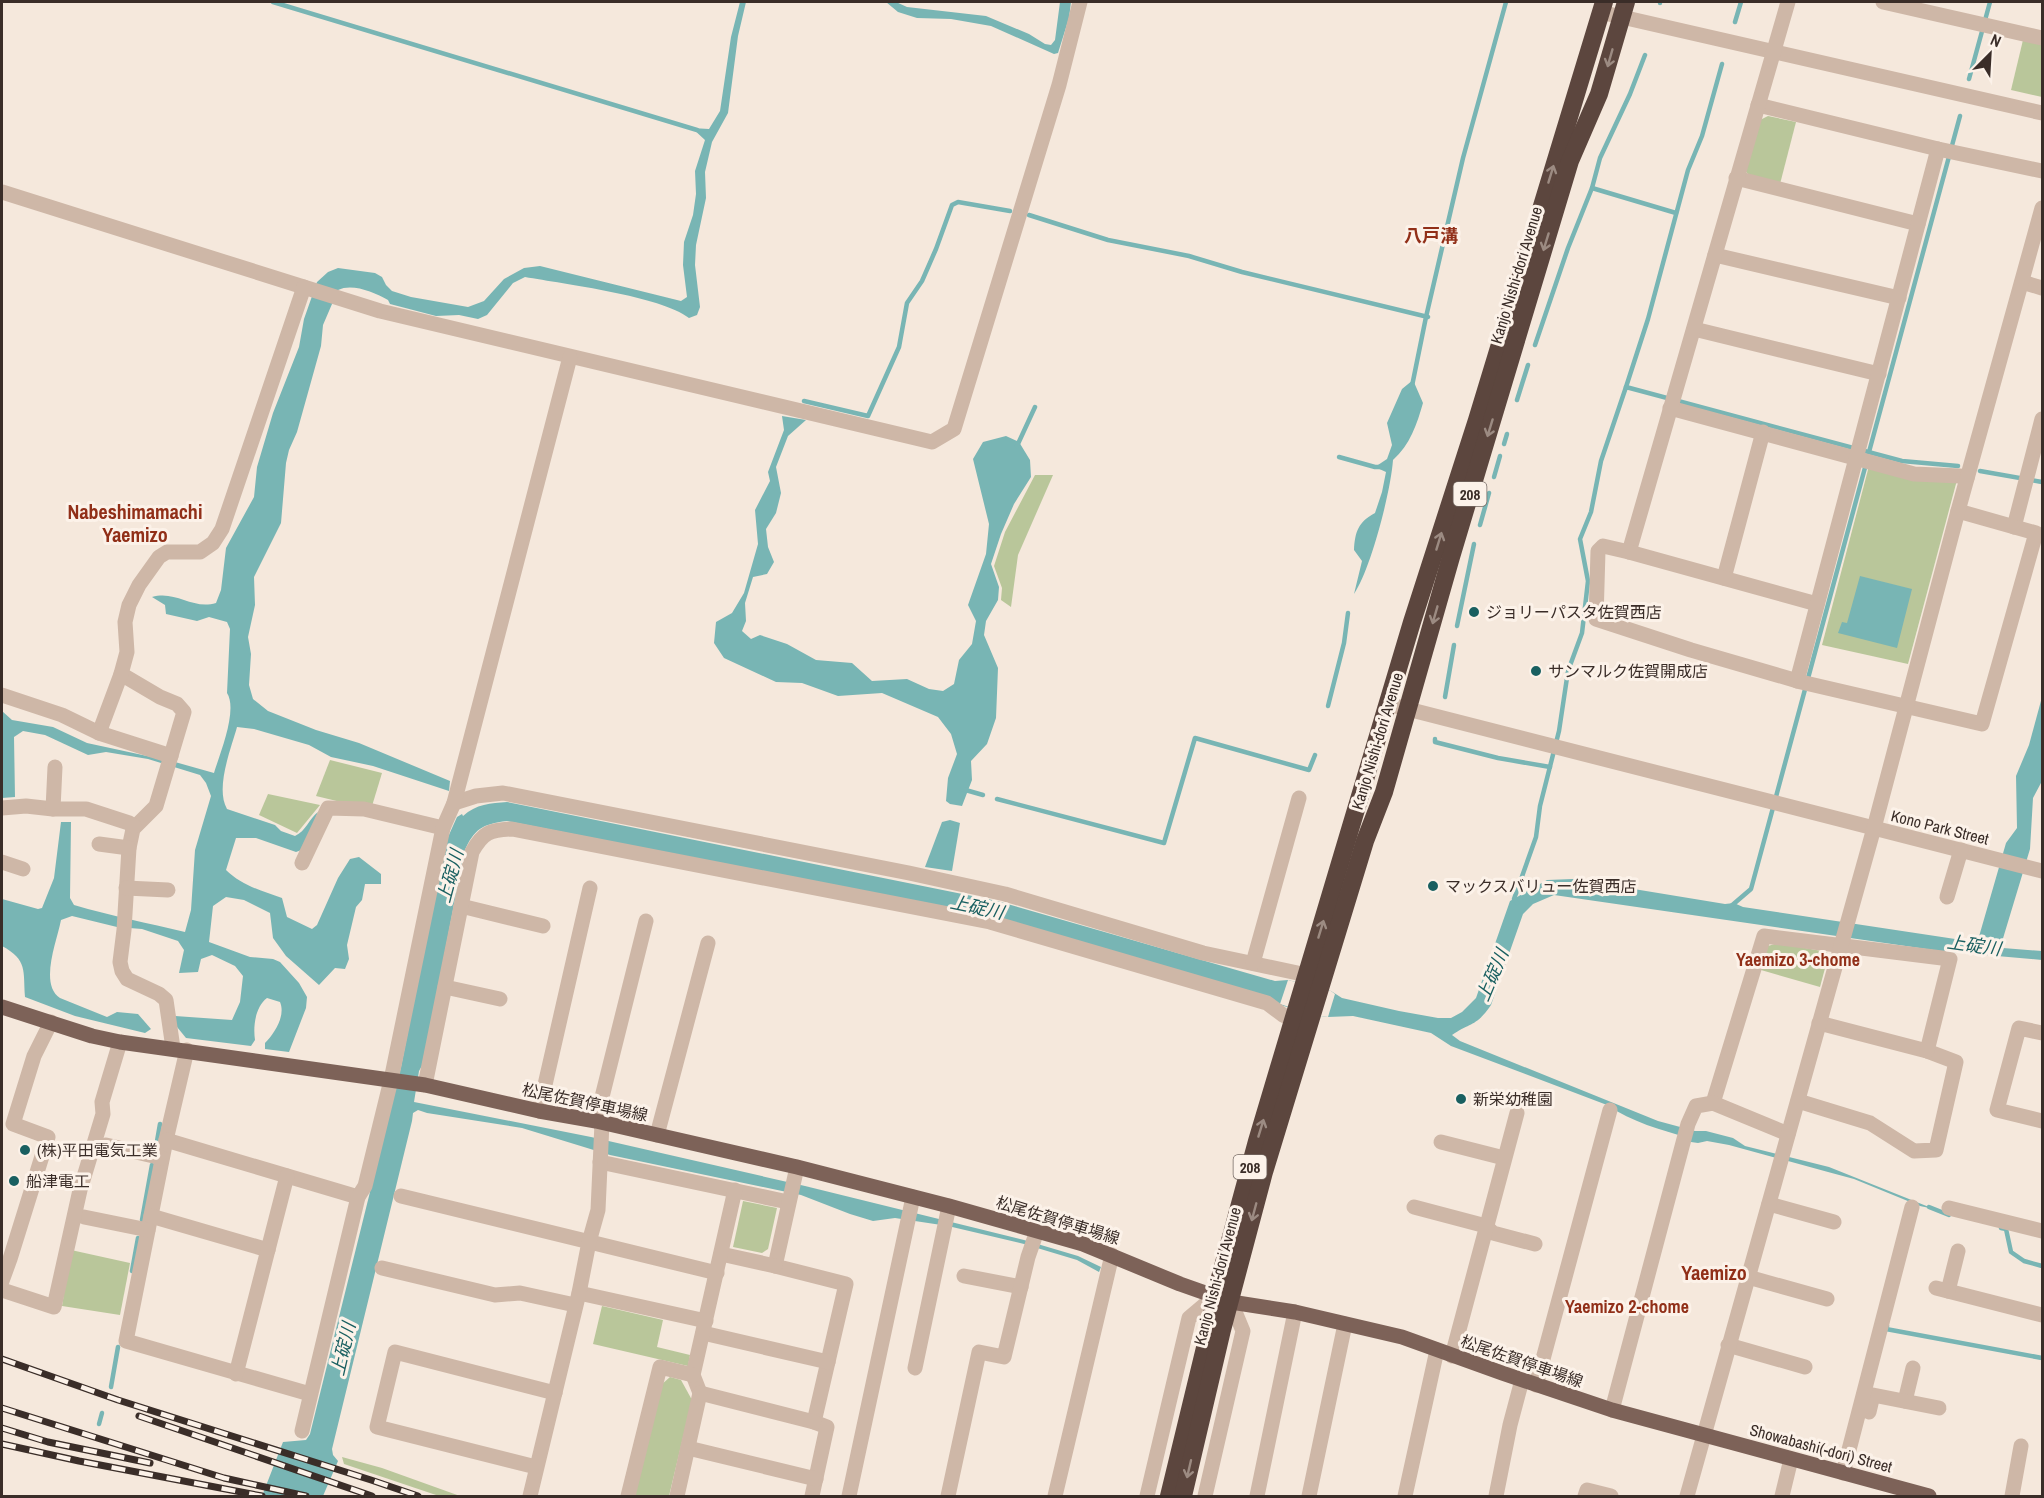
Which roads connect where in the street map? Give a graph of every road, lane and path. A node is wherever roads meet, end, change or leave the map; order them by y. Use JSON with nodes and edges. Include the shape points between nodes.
{"nodes":[{"id":1,"x":1080,"y":2,"type":"edge"},
{"id":2,"x":1788,"y":2,"type":"edge"},
{"id":3,"x":1883,"y":2,"type":"edge"},
{"id":4,"x":1602,"y":7,"type":"edge"},
{"id":5,"x":1624,"y":10,"type":"edge"},
{"id":6,"x":2043,"y":38,"type":"edge"},
{"id":7,"x":1774,"y":51,"type":"junction"},
{"id":8,"x":1758,"y":105,"type":"junction"},
{"id":9,"x":2043,"y":113,"type":"edge"},
{"id":10,"x":1946,"y":151,"type":"junction"},
{"id":11,"x":2043,"y":171,"type":"edge"},
{"id":12,"x":1736,"y":178,"type":"junction"},
{"id":13,"x":2,"y":192,"type":"edge"},
{"id":14,"x":2043,"y":208,"type":"edge"},
{"id":15,"x":1918,"y":225,"type":"junction"},
{"id":16,"x":1714,"y":255,"type":"junction"},
{"id":17,"x":2022,"y":282,"type":"junction"},
{"id":18,"x":308,"y":288,"type":"junction"},
{"id":19,"x":2043,"y":288,"type":"edge"},
{"id":20,"x":1899,"y":298,"type":"junction"},
{"id":21,"x":1694,"y":329,"type":"junction"},
{"id":22,"x":570,"y":357,"type":"junction"},
{"id":23,"x":1879,"y":374,"type":"junction"},
{"id":24,"x":1672,"y":402,"type":"junction"},
{"id":25,"x":2043,"y":419,"type":"edge"},
{"id":26,"x":1763,"y":432,"type":"junction"},
{"id":27,"x":1861,"y":455,"type":"junction"},
{"id":28,"x":1967,"y":478,"type":"junction"},
{"id":29,"x":1958,"y":511,"type":"junction"},
{"id":30,"x":2014,"y":527,"type":"junction"},
{"id":31,"x":1629,"y":552,"type":"junction"},
{"id":32,"x":1724,"y":578,"type":"junction"},
{"id":33,"x":1817,"y":604,"type":"junction"},
{"id":34,"x":121,"y":674,"type":"junction"},
{"id":35,"x":1804,"y":683,"type":"junction"},
{"id":36,"x":2,"y":695,"type":"edge"},
{"id":37,"x":1388,"y":704,"type":"junction"},
{"id":38,"x":1906,"y":706,"type":"junction"},
{"id":39,"x":1408,"y":710,"type":"junction"},
{"id":40,"x":99,"y":733,"type":"junction"},
{"id":41,"x":170,"y":761,"type":"junction"},
{"id":42,"x":56,"y":767,"type":"dead end"},
{"id":43,"x":1299,"y":798,"type":"dead end"},
{"id":44,"x":454,"y":803,"type":"junction"},
{"id":45,"x":2,"y":808,"type":"edge"},
{"id":46,"x":52,"y":809,"type":"junction"},
{"id":47,"x":134,"y":826,"type":"junction"},
{"id":48,"x":443,"y":828,"type":"junction"},
{"id":49,"x":1874,"y":828,"type":"junction"},
{"id":50,"x":99,"y":844,"type":"dead end"},
{"id":51,"x":129,"y":848,"type":"junction"},
{"id":52,"x":1961,"y":850,"type":"junction"},
{"id":53,"x":2,"y":862,"type":"edge"},
{"id":54,"x":302,"y":863,"type":"dead end"},
{"id":55,"x":23,"y":869,"type":"dead end"},
{"id":56,"x":2035,"y":869,"type":"edge"},
{"id":57,"x":126,"y":888,"type":"junction"},
{"id":58,"x":590,"y":888,"type":"dead end"},
{"id":59,"x":168,"y":890,"type":"dead end"},
{"id":60,"x":1947,"y":897,"type":"dead end"},
{"id":61,"x":461,"y":906,"type":"junction"},
{"id":62,"x":646,"y":921,"type":"dead end"},
{"id":63,"x":543,"y":926,"type":"dead end"},
{"id":64,"x":708,"y":943,"type":"dead end"},
{"id":65,"x":1841,"y":943,"type":"junction"},
{"id":66,"x":1252,"y":963,"type":"junction"},
{"id":67,"x":1310,"y":983,"type":"junction"},
{"id":68,"x":445,"y":987,"type":"junction"},
{"id":69,"x":500,"y":999,"type":"dead end"},
{"id":70,"x":2,"y":1007,"type":"edge"},
{"id":71,"x":1301,"y":1015,"type":"junction"},
{"id":72,"x":51,"y":1022,"type":"junction"},
{"id":73,"x":1819,"y":1023,"type":"junction"},
{"id":74,"x":2043,"y":1034,"type":"edge"},
{"id":75,"x":120,"y":1041,"type":"junction"},
{"id":76,"x":180,"y":1049,"type":"junction"},
{"id":77,"x":1927,"y":1051,"type":"junction"},
{"id":78,"x":391,"y":1080,"type":"junction"},
{"id":79,"x":425,"y":1085,"type":"junction"},
{"id":80,"x":1798,"y":1101,"type":"junction"},
{"id":81,"x":1713,"y":1103,"type":"junction"},
{"id":82,"x":1611,"y":1110,"type":"dead end"},
{"id":83,"x":539,"y":1111,"type":"junction"},
{"id":84,"x":1517,"y":1113,"type":"dead end"},
{"id":85,"x":8,"y":1116,"type":"edge"},
{"id":86,"x":2043,"y":1121,"type":"edge"},
{"id":87,"x":600,"y":1127,"type":"junction"},
{"id":88,"x":1788,"y":1134,"type":"junction"},
{"id":89,"x":657,"y":1135,"type":"junction"},
{"id":90,"x":166,"y":1140,"type":"junction"},
{"id":91,"x":1441,"y":1142,"type":"dead end"},
{"id":92,"x":106,"y":1145,"type":"dead end"},
{"id":93,"x":162,"y":1158,"type":"junction"},
{"id":94,"x":600,"y":1158,"type":"junction"},
{"id":95,"x":1504,"y":1158,"type":"junction"},
{"id":96,"x":287,"y":1176,"type":"junction"},
{"id":97,"x":792,"y":1186,"type":"junction"},
{"id":98,"x":735,"y":1190,"type":"junction"},
{"id":99,"x":400,"y":1196,"type":"dead end"},
{"id":100,"x":358,"y":1197,"type":"junction"},
{"id":101,"x":1769,"y":1204,"type":"junction"},
{"id":102,"x":1414,"y":1207,"type":"dead end"},
{"id":103,"x":1912,"y":1207,"type":"dead end"},
{"id":104,"x":1949,"y":1208,"type":"dead end"},
{"id":105,"x":910,"y":1210,"type":"junction"},
{"id":106,"x":84,"y":1217,"type":"dead end"},
{"id":107,"x":947,"y":1218,"type":"junction"},
{"id":108,"x":1834,"y":1222,"type":"dead end"},
{"id":109,"x":149,"y":1223,"type":"junction"},
{"id":110,"x":1486,"y":1226,"type":"junction"},
{"id":111,"x":2043,"y":1231,"type":"edge"},
{"id":112,"x":1034,"y":1240,"type":"junction"},
{"id":113,"x":589,"y":1242,"type":"junction"},
{"id":114,"x":1535,"y":1244,"type":"dead end"},
{"id":115,"x":268,"y":1250,"type":"junction"},
{"id":116,"x":1958,"y":1251,"type":"dead end"},
{"id":117,"x":721,"y":1254,"type":"junction"},
{"id":118,"x":1112,"y":1255,"type":"junction"},
{"id":119,"x":775,"y":1266,"type":"junction"},
{"id":120,"x":382,"y":1268,"type":"dead end"},
{"id":121,"x":717,"y":1273,"type":"junction"},
{"id":122,"x":964,"y":1276,"type":"dead end"},
{"id":123,"x":1748,"y":1277,"type":"junction"},
{"id":124,"x":2,"y":1281,"type":"edge"},
{"id":125,"x":1021,"y":1287,"type":"junction"},
{"id":126,"x":2,"y":1290,"type":"edge"},
{"id":127,"x":577,"y":1299,"type":"junction"},
{"id":128,"x":1223,"y":1299,"type":"junction"},
{"id":129,"x":1827,"y":1299,"type":"dead end"},
{"id":130,"x":1295,"y":1312,"type":"junction"},
{"id":131,"x":2043,"y":1315,"type":"edge"},
{"id":132,"x":1345,"y":1324,"type":"junction"},
{"id":133,"x":704,"y":1327,"type":"junction"},
{"id":134,"x":1216,"y":1329,"type":"junction"},
{"id":135,"x":1728,"y":1345,"type":"junction"},
{"id":136,"x":1437,"y":1350,"type":"junction"},
{"id":137,"x":1452,"y":1356,"type":"junction"},
{"id":138,"x":828,"y":1362,"type":"junction"},
{"id":139,"x":1806,"y":1367,"type":"dead end"},
{"id":140,"x":915,"y":1368,"type":"dead end"},
{"id":141,"x":1913,"y":1368,"type":"dead end"},
{"id":142,"x":236,"y":1374,"type":"junction"},
{"id":143,"x":693,"y":1375,"type":"junction"},
{"id":144,"x":1529,"y":1383,"type":"junction"},
{"id":145,"x":555,"y":1393,"type":"junction"},
{"id":146,"x":700,"y":1393,"type":"junction"},
{"id":147,"x":310,"y":1394,"type":"junction"},
{"id":148,"x":1905,"y":1401,"type":"junction"},
{"id":149,"x":1939,"y":1408,"type":"dead end"},
{"id":150,"x":1612,"y":1410,"type":"junction"},
{"id":151,"x":814,"y":1422,"type":"junction"},
{"id":152,"x":302,"y":1431,"type":"dead end"},
{"id":153,"x":1704,"y":1435,"type":"junction"},
{"id":154,"x":2020,"y":1446,"type":"dead end"},
{"id":155,"x":688,"y":1448,"type":"junction"},
{"id":156,"x":1791,"y":1459,"type":"junction"},
{"id":157,"x":536,"y":1467,"type":"junction"},
{"id":158,"x":1848,"y":1474,"type":"junction"},
{"id":159,"x":816,"y":1479,"type":"junction"},
{"id":160,"x":530,"y":1497,"type":"edge"},
{"id":161,"x":628,"y":1497,"type":"edge"},
{"id":162,"x":677,"y":1497,"type":"edge"},
{"id":163,"x":812,"y":1497,"type":"edge"},
{"id":164,"x":849,"y":1497,"type":"edge"},
{"id":165,"x":948,"y":1497,"type":"edge"},
{"id":166,"x":1055,"y":1497,"type":"edge"},
{"id":167,"x":1147,"y":1497,"type":"edge"},
{"id":168,"x":1169,"y":1497,"type":"edge"},
{"id":169,"x":1183,"y":1497,"type":"edge"},
{"id":170,"x":1204,"y":1497,"type":"edge"},
{"id":171,"x":1257,"y":1497,"type":"edge"},
{"id":172,"x":1309,"y":1497,"type":"edge"},
{"id":173,"x":1405,"y":1497,"type":"edge"},
{"id":174,"x":1497,"y":1497,"type":"edge"},
{"id":175,"x":1586,"y":1497,"type":"edge"},
{"id":176,"x":1611,"y":1497,"type":"edge"},
{"id":177,"x":1687,"y":1497,"type":"edge"},
{"id":178,"x":1782,"y":1497,"type":"edge"},
{"id":179,"x":1929,"y":1497,"type":"edge"},
{"id":180,"x":2012,"y":1497,"type":"edge"}],
"edges":[{"from":1,"to":22,"type":"street","via":[[1059,85],[954,429],[932,442]]},
{"from":2,"to":7,"type":"street"},
{"from":3,"to":6,"type":"street"},
{"from":4,"to":5,"type":"street"},
{"from":37,"to":4,"type":"highway","name":"Kanjo Nishi-dori Avenue","number":"208","one_way":true},
{"from":5,"to":7,"type":"street"},
{"from":5,"to":39,"type":"highway","name":"Kanjo Nishi-dori Avenue","number":"208","one_way":true,"via":[[1599,94],[1570,161]]},
{"from":7,"to":8,"type":"street"},
{"from":7,"to":9,"type":"street"},
{"from":8,"to":10,"type":"street"},
{"from":8,"to":12,"type":"street"},
{"from":10,"to":11,"type":"street"},
{"from":10,"to":15,"type":"street"},
{"from":12,"to":15,"type":"street"},
{"from":12,"to":16,"type":"street"},
{"from":13,"to":18,"type":"street"},
{"from":14,"to":17,"type":"street"},
{"from":15,"to":20,"type":"street"},
{"from":16,"to":20,"type":"street"},
{"from":16,"to":21,"type":"street"},
{"from":17,"to":19,"type":"street"},
{"from":17,"to":28,"type":"street"},
{"from":18,"to":22,"type":"street","via":[[380,311]]},
{"from":18,"to":34,"type":"street","via":[[222,529],[213,543],[200,552],[167,552],[159,556],[129,605],[125,622],[127,652]]},
{"from":20,"to":23,"type":"street"},
{"from":21,"to":23,"type":"street"},
{"from":21,"to":24,"type":"street"},
{"from":22,"to":44,"type":"street"},
{"from":23,"to":27,"type":"street"},
{"from":24,"to":26,"type":"street"},
{"from":24,"to":31,"type":"street"},
{"from":25,"to":30,"type":"street"},
{"from":26,"to":27,"type":"street"},
{"from":26,"to":32,"type":"street"},
{"from":27,"to":28,"type":"street","via":[[1914,474]]},
{"from":27,"to":33,"type":"street"},
{"from":28,"to":29,"type":"street"},
{"from":29,"to":30,"type":"street"},
{"from":29,"to":38,"type":"street"},
{"from":30,"to":38,"type":"street","via":[[2036,533],[1982,724]]},
{"from":31,"to":32,"type":"street"},
{"from":31,"to":35,"type":"street","via":[[1603,546],[1598,551],[1596,619]]},
{"from":32,"to":33,"type":"street"},
{"from":33,"to":35,"type":"street"},
{"from":34,"to":40,"type":"street"},
{"from":34,"to":41,"type":"street","via":[[177,704],[184,712]]},
{"from":35,"to":38,"type":"street"},
{"from":36,"to":40,"type":"street","via":[[62,714]]},
{"from":37,"to":39,"type":"street","name":"Kono Park Street"},
{"from":67,"to":37,"type":"highway","name":"Kanjo Nishi-dori Avenue","number":"208","one_way":true},
{"from":38,"to":49,"type":"street"},
{"from":39,"to":49,"type":"street","name":"Kono Park Street"},
{"from":39,"to":67,"type":"highway","name":"Kanjo Nishi-dori Avenue","number":"208","via":[[1384,792]]},
{"from":40,"to":41,"type":"street"},
{"from":41,"to":47,"type":"street","via":[[156,806]]},
{"from":42,"to":46,"type":"street"},
{"from":43,"to":66,"type":"street"},
{"from":44,"to":48,"type":"street"},
{"from":44,"to":66,"type":"street","via":[[503,794],[952,882],[1203,953]]},
{"from":45,"to":46,"type":"street"},
{"from":46,"to":47,"type":"street","via":[[86,809]]},
{"from":47,"to":51,"type":"street"},
{"from":48,"to":54,"type":"street","via":[[364,809],[328,808]]},
{"from":48,"to":78,"type":"street"},
{"from":49,"to":52,"type":"street","name":"Kono Park Street"},
{"from":49,"to":65,"type":"street"},
{"from":50,"to":51,"type":"street"},
{"from":51,"to":57,"type":"street"},
{"from":52,"to":56,"type":"street","name":"Kono Park Street"},
{"from":52,"to":60,"type":"street"},
{"from":53,"to":55,"type":"street"},
{"from":57,"to":59,"type":"street"},
{"from":57,"to":76,"type":"street","via":[[122,971],[127,979],[166,1000]]},
{"from":58,"to":83,"type":"street"},
{"from":61,"to":63,"type":"street"},
{"from":61,"to":68,"type":"street"},
{"from":61,"to":71,"type":"street","via":[[472,852],[480,838],[495,830],[512,829],[990,922],[1267,1003],[1282,1015]]},
{"from":62,"to":87,"type":"street"},
{"from":64,"to":89,"type":"street"},
{"from":65,"to":73,"type":"street"},
{"from":65,"to":77,"type":"street","via":[[1950,959]]},
{"from":65,"to":81,"type":"street","via":[[1764,936]]},
{"from":66,"to":67,"type":"street"},
{"from":67,"to":71,"type":"highway","name":"Kanjo Nishi-dori Avenue","number":"208"},
{"from":68,"to":69,"type":"street"},
{"from":68,"to":79,"type":"street"},
{"from":70,"to":72,"type":"main road"},
{"from":71,"to":128,"type":"highway","name":"Kanjo Nishi-dori Avenue","number":"208","via":[[1264,1172]]},
{"from":72,"to":75,"type":"main road"},
{"from":72,"to":85,"type":"street"},
{"from":73,"to":77,"type":"street"},
{"from":73,"to":80,"type":"street"},
{"from":74,"to":86,"type":"street","via":[[2019,1028],[1997,1110]]},
{"from":75,"to":76,"type":"main road"},
{"from":75,"to":126,"type":"street","via":[[54,1307]]},
{"from":76,"to":78,"type":"main road"},
{"from":76,"to":90,"type":"street"},
{"from":77,"to":80,"type":"street","via":[[1956,1062],[1936,1150],[1914,1151],[1870,1123]]},
{"from":78,"to":79,"type":"main road","name":"松尾佐賀停車場線"},
{"from":78,"to":100,"type":"street","via":[[365,1186]]},
{"from":79,"to":83,"type":"main road","name":"松尾佐賀停車場線"},
{"from":80,"to":88,"type":"street"},
{"from":81,"to":88,"type":"street"},
{"from":81,"to":150,"type":"street","via":[[1696,1106],[1688,1124]]},
{"from":82,"to":144,"type":"street"},
{"from":83,"to":87,"type":"main road","name":"松尾佐賀停車場線"},
{"from":84,"to":95,"type":"street"},
{"from":85,"to":124,"type":"street","via":[[13,1124],[48,1137]]},
{"from":87,"to":89,"type":"main road","name":"松尾佐賀停車場線"},
{"from":87,"to":94,"type":"street"},
{"from":88,"to":101,"type":"street"},
{"from":89,"to":97,"type":"main road","name":"松尾佐賀停車場線"},
{"from":90,"to":93,"type":"street"},
{"from":90,"to":96,"type":"street"},
{"from":91,"to":95,"type":"street"},
{"from":92,"to":93,"type":"street"},
{"from":93,"to":109,"type":"street"},
{"from":94,"to":98,"type":"street"},
{"from":94,"to":113,"type":"street","via":[[598,1210]]},
{"from":95,"to":110,"type":"street"},
{"from":96,"to":100,"type":"street"},
{"from":96,"to":115,"type":"street"},
{"from":97,"to":98,"type":"street"},
{"from":97,"to":105,"type":"main road","name":"松尾佐賀停車場線"},
{"from":97,"to":119,"type":"street"},
{"from":98,"to":117,"type":"street"},
{"from":99,"to":113,"type":"street"},
{"from":100,"to":147,"type":"street"},
{"from":101,"to":108,"type":"street"},
{"from":101,"to":123,"type":"street"},
{"from":102,"to":110,"type":"street"},
{"from":103,"to":158,"type":"street"},
{"from":104,"to":111,"type":"street"},
{"from":105,"to":107,"type":"main road","name":"松尾佐賀停車場線"},
{"from":105,"to":164,"type":"street"},
{"from":106,"to":109,"type":"street"},
{"from":107,"to":112,"type":"main road","name":"松尾佐賀停車場線"},
{"from":107,"to":140,"type":"street"},
{"from":109,"to":115,"type":"street"},
{"from":109,"to":142,"type":"street","via":[[126,1341]]},
{"from":110,"to":114,"type":"street","via":[[1493,1233]]},
{"from":110,"to":137,"type":"street"},
{"from":112,"to":118,"type":"main road","name":"松尾佐賀停車場線","via":[[1083,1244]]},
{"from":112,"to":125,"type":"street"},
{"from":113,"to":121,"type":"street"},
{"from":113,"to":127,"type":"street"},
{"from":115,"to":142,"type":"street"},
{"from":116,"to":131,"type":"street","via":[[1942,1289]]},
{"from":117,"to":119,"type":"street"},
{"from":117,"to":121,"type":"street"},
{"from":118,"to":128,"type":"main road","name":"松尾佐賀停車場線"},
{"from":118,"to":166,"type":"street"},
{"from":119,"to":138,"type":"street","via":[[846,1284]]},
{"from":120,"to":127,"type":"street","via":[[495,1294]]},
{"from":121,"to":133,"type":"street"},
{"from":122,"to":125,"type":"street"},
{"from":123,"to":129,"type":"street"},
{"from":123,"to":135,"type":"street"},
{"from":125,"to":165,"type":"street","via":[[1004,1357],[979,1352]]},
{"from":127,"to":133,"type":"street"},
{"from":127,"to":145,"type":"street"},
{"from":128,"to":130,"type":"main road","name":"松尾佐賀停車場線"},
{"from":128,"to":134,"type":"highway","name":"Kanjo Nishi-dori Avenue","number":"208"},
{"from":128,"to":167,"type":"street","via":[[1190,1318]]},
{"from":128,"to":170,"type":"street","via":[[1244,1331]]},
{"from":130,"to":132,"type":"main road","name":"松尾佐賀停車場線"},
{"from":130,"to":171,"type":"street"},
{"from":132,"to":136,"type":"main road","name":"松尾佐賀停車場線"},
{"from":132,"to":172,"type":"street"},
{"from":133,"to":138,"type":"street"},
{"from":133,"to":143,"type":"street"},
{"from":134,"to":168,"type":"highway","name":"Kanjo Nishi-dori Avenue","number":"208"},
{"from":134,"to":169,"type":"highway","name":"Kanjo Nishi-dori Avenue","number":"208","one_way":true},
{"from":135,"to":139,"type":"street"},
{"from":135,"to":153,"type":"street"},
{"from":136,"to":137,"type":"main road","name":"松尾佐賀停車場線"},
{"from":136,"to":173,"type":"street"},
{"from":137,"to":144,"type":"main road","name":"松尾佐賀停車場線"},
{"from":138,"to":151,"type":"street"},
{"from":141,"to":148,"type":"street"},
{"from":142,"to":147,"type":"street"},
{"from":143,"to":146,"type":"street"},
{"from":143,"to":161,"type":"street","via":[[660,1367]]},
{"from":144,"to":150,"type":"main road","name":"松尾佐賀停車場線"},
{"from":144,"to":174,"type":"street","via":[[1510,1425]]},
{"from":145,"to":157,"type":"street"},
{"from":145,"to":157,"type":"street","via":[[395,1352],[381,1406],[377,1427]]},
{"from":146,"to":151,"type":"street"},
{"from":146,"to":155,"type":"street"},
{"from":147,"to":152,"type":"street"},
{"from":148,"to":149,"type":"street"},
{"from":148,"to":158,"type":"street","via":[[1873,1395]]},
{"from":150,"to":153,"type":"main road","name":"松尾佐賀停車場線"},
{"from":151,"to":159,"type":"street","via":[[827,1427]]},
{"from":153,"to":156,"type":"main road","name":"Showabashi(-dori) Street"},
{"from":153,"to":177,"type":"street"},
{"from":154,"to":180,"type":"street"},
{"from":155,"to":159,"type":"street"},
{"from":155,"to":162,"type":"street"},
{"from":156,"to":158,"type":"main road","name":"Showabashi(-dori) Street"},
{"from":156,"to":178,"type":"street"},
{"from":157,"to":160,"type":"street"},
{"from":158,"to":179,"type":"main road","name":"Showabashi(-dori) Street"},
{"from":159,"to":163,"type":"street"},
{"from":175,"to":176,"type":"street","via":[[1587,1490]]}]}
